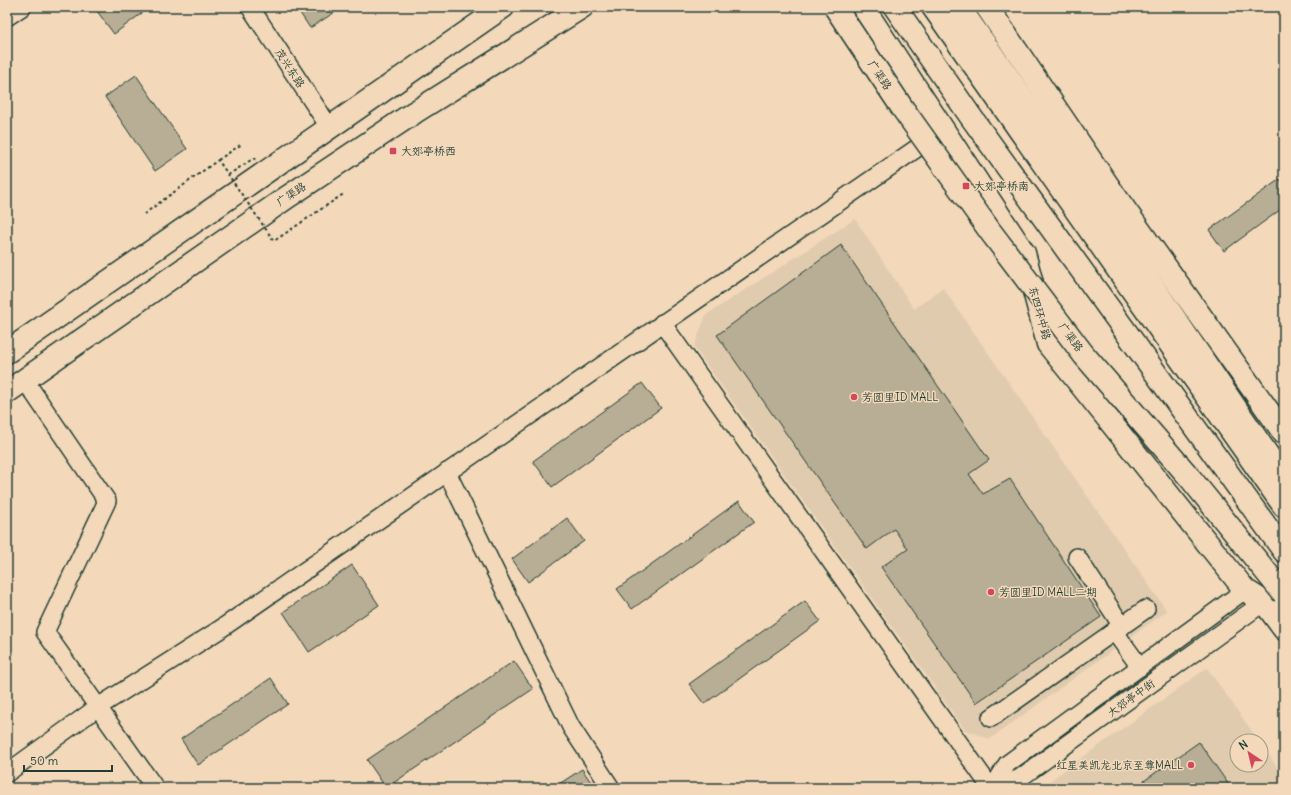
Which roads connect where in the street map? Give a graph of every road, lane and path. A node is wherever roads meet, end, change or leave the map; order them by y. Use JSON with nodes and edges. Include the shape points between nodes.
{"nodes":[{"id":1,"x":22,"y":7,"type":"edge"},
{"id":2,"x":250,"y":7,"type":"edge"},
{"id":3,"x":503,"y":7,"type":"edge"},
{"id":4,"x":582,"y":7,"type":"edge"},
{"id":5,"x":835,"y":7,"type":"edge"},
{"id":6,"x":863,"y":7,"type":"edge"},
{"id":7,"x":895,"y":7,"type":"edge"},
{"id":8,"x":933,"y":7,"type":"edge"},
{"id":9,"x":959,"y":7,"type":"edge"},
{"id":10,"x":987,"y":7,"type":"edge"},
{"id":11,"x":7,"y":17,"type":"edge"},
{"id":12,"x":330,"y":128,"type":"junction"},
{"id":13,"x":943,"y":130,"type":"junction"},
{"id":14,"x":242,"y":144,"type":"dead end"},
{"id":15,"x":254,"y":158,"type":"dead end"},
{"id":16,"x":218,"y":160,"type":"junction"},
{"id":17,"x":228,"y":176,"type":"junction"},
{"id":18,"x":346,"y":193,"type":"dead end"},
{"id":19,"x":144,"y":214,"type":"dead end"},
{"id":20,"x":662,"y":323,"type":"junction"},
{"id":21,"x":7,"y":352,"type":"edge"},
{"id":22,"x":24,"y":380,"type":"junction"},
{"id":23,"x":7,"y":392,"type":"edge"},
{"id":24,"x":1284,"y":433,"type":"edge"},
{"id":25,"x":447,"y":472,"type":"junction"},
{"id":26,"x":1284,"y":479,"type":"edge"},
{"id":27,"x":1284,"y":506,"type":"edge"},
{"id":28,"x":1284,"y":551,"type":"edge"},
{"id":29,"x":1077,"y":557,"type":"dead end"},
{"id":30,"x":1245,"y":590,"type":"junction"},
{"id":31,"x":1284,"y":594,"type":"edge"},
{"id":32,"x":1264,"y":602,"type":"junction"},
{"id":33,"x":1146,"y":609,"type":"dead end"},
{"id":34,"x":1118,"y":628,"type":"junction"},
{"id":35,"x":1284,"y":629,"type":"edge"},
{"id":36,"x":1140,"y":667,"type":"junction"},
{"id":37,"x":98,"y":707,"type":"junction"},
{"id":38,"x":991,"y":718,"type":"dead end"},
{"id":39,"x":7,"y":772,"type":"edge"},
{"id":40,"x":156,"y":788,"type":"edge"},
{"id":41,"x":611,"y":788,"type":"edge"},
{"id":42,"x":993,"y":788,"type":"edge"}],
"edges":[{"from":1,"to":11,"type":"street"},
{"from":2,"to":12,"type":"street","name":"茂兴东路"},
{"from":3,"to":12,"type":"main road"},
{"from":4,"to":22,"type":"main road","name":"广渠路","via":[[415,112],[286,198]]},
{"from":5,"to":31,"type":"main road","name":"广渠路","bridge":true,"via":[[903,109],[990,231],[1080,349],[1191,479]]},
{"from":6,"to":13,"type":"main road","name":"东四环中路"},
{"from":7,"to":28,"type":"main road","via":[[971,117]]},
{"from":8,"to":27,"type":"main road"},
{"from":9,"to":26,"type":"main road"},
{"from":10,"to":24,"type":"main road","via":[[1113,193]]},
{"from":12,"to":21,"type":"main road"},
{"from":13,"to":20,"type":"street"},
{"from":13,"to":30,"type":"main road","name":"东四环中路","via":[[1024,253],[1048,344]]},
{"from":14,"to":16,"type":"path"},
{"from":15,"to":17,"type":"path"},
{"from":16,"to":17,"type":"path","bridge":true},
{"from":16,"to":19,"type":"path","bridge":true},
{"from":17,"to":18,"type":"path","bridge":true,"via":[[274,241]]},
{"from":20,"to":25,"type":"street"},
{"from":20,"to":42,"type":"street"},
{"from":22,"to":23,"type":"main road","name":"广渠路"},
{"from":22,"to":37,"type":"street","via":[[107,501],[45,632]]},
{"from":25,"to":37,"type":"street","via":[[219,630]]},
{"from":25,"to":41,"type":"street","via":[[571,727]]},
{"from":29,"to":34,"type":"street"},
{"from":30,"to":32,"type":"main road","name":"东四环中路"},
{"from":30,"to":36,"type":"street","name":"大郊亭中街"},
{"from":32,"to":35,"type":"main road","name":"东四环中路"},
{"from":32,"to":42,"type":"street","name":"大郊亭中街","via":[[1020,778]]},
{"from":33,"to":34,"type":"street"},
{"from":34,"to":36,"type":"street"},
{"from":34,"to":38,"type":"street"},
{"from":36,"to":42,"type":"street","name":"大郊亭中街","via":[[1007,764]]},
{"from":37,"to":39,"type":"street"},
{"from":37,"to":40,"type":"street"}]}
